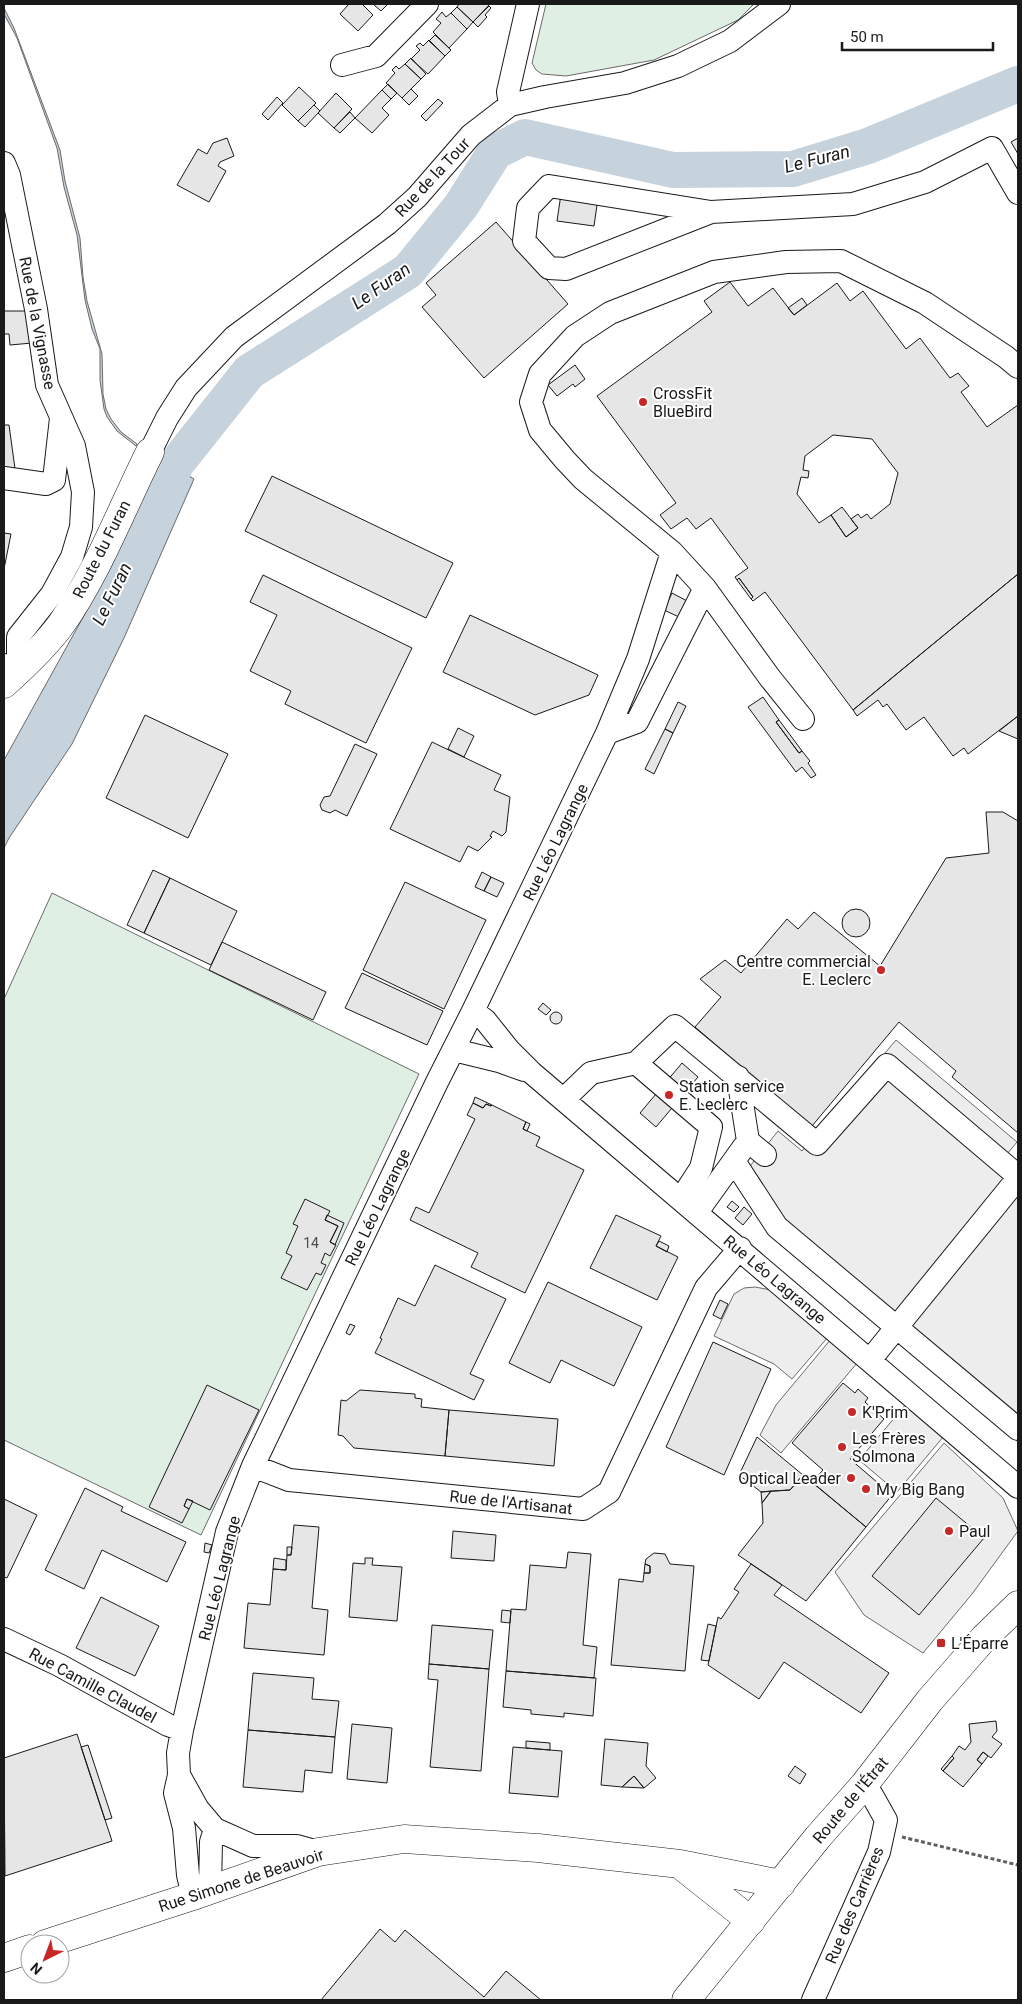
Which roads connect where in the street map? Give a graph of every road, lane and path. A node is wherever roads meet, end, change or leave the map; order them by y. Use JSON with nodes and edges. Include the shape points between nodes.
{"nodes":[{"id":1,"x":427,"y":4,"type":"edge"},
{"id":2,"x":528,"y":4,"type":"edge"},
{"id":3,"x":779,"y":4,"type":"edge"},
{"id":4,"x":342,"y":65,"type":"dead end"},
{"id":5,"x":510,"y":105,"type":"junction"},
{"id":6,"x":4,"y":163,"type":"edge"},
{"id":7,"x":1018,"y":193,"type":"edge"},
{"id":8,"x":711,"y":212,"type":"junction"},
{"id":9,"x":1018,"y":367,"type":"edge"},
{"id":10,"x":61,"y":417,"type":"junction"},
{"id":11,"x":150,"y":452,"type":"joint"},
{"id":12,"x":4,"y":478,"type":"edge"},
{"id":13,"x":672,"y":552,"type":"junction"},
{"id":14,"x":705,"y":588,"type":"junction"},
{"id":15,"x":9,"y":673,"type":"edge"},
{"id":16,"x":803,"y":719,"type":"dead end"},
{"id":17,"x":607,"y":733,"type":"junction"},
{"id":18,"x":473,"y":1011,"type":"junction"},
{"id":19,"x":454,"y":1050,"type":"junction"},
{"id":20,"x":636,"y":1063,"type":"junction"},
{"id":21,"x":532,"y":1072,"type":"junction"},
{"id":22,"x":738,"y":1078,"type":"junction"},
{"id":23,"x":564,"y":1099,"type":"junction"},
{"id":24,"x":748,"y":1140,"type":"junction"},
{"id":25,"x":765,"y":1155,"type":"dead end"},
{"id":26,"x":734,"y":1161,"type":"junction"},
{"id":27,"x":1018,"y":1177,"type":"edge"},
{"id":28,"x":689,"y":1205,"type":"junction"},
{"id":29,"x":740,"y":1248,"type":"junction"},
{"id":30,"x":897,"y":1327,"type":"junction"},
{"id":31,"x":870,"y":1360,"type":"junction"},
{"id":32,"x":1018,"y":1429,"type":"edge"},
{"id":33,"x":253,"y":1466,"type":"junction"},
{"id":34,"x":1018,"y":1487,"type":"edge"},
{"id":35,"x":1018,"y":1605,"type":"edge"},
{"id":36,"x":4,"y":1639,"type":"edge"},
{"id":37,"x":182,"y":1730,"type":"junction"},
{"id":38,"x":179,"y":1774,"type":"junction"},
{"id":39,"x":864,"y":1785,"type":"junction"},
{"id":40,"x":216,"y":1829,"type":"junction"},
{"id":41,"x":883,"y":1832,"type":"junction"},
{"id":42,"x":318,"y":1852,"type":"junction"},
{"id":43,"x":680,"y":1864,"type":"junction"},
{"id":44,"x":1018,"y":1865,"type":"edge"},
{"id":45,"x":781,"y":1884,"type":"junction"},
{"id":46,"x":201,"y":1892,"type":"junction"},
{"id":47,"x":751,"y":1921,"type":"junction"},
{"id":48,"x":70,"y":1936,"type":"edge"},
{"id":49,"x":20,"y":1952,"type":"edge"},
{"id":50,"x":4,"y":1958,"type":"edge"},
{"id":51,"x":686,"y":2000,"type":"edge"},
{"id":52,"x":813,"y":2000,"type":"edge"}],
"edges":[{"from":1,"to":4,"type":"street","via":[[376,56]]},
{"from":2,"to":5,"type":"street","via":[[508,92]]},
{"from":3,"to":5,"type":"street","name":"Rue de la Tour","via":[[730,41],[678,66],[625,83]]},
{"from":5,"to":11,"type":"street","name":"Rue de la Tour","via":[[471,135],[418,196],[387,224],[234,337],[186,388]]},
{"from":6,"to":10,"type":"street","name":"Rue de la Vignasse","via":[[36,309],[47,385]]},
{"from":7,"to":8,"type":"street","via":[[992,148],[925,182],[853,204]]},
{"from":8,"to":8,"type":"street","via":[[566,269],[549,268],[524,241],[528,208],[549,186]]},
{"from":9,"to":13,"type":"street","via":[[925,303],[841,261],[786,262],[714,272],[610,313],[575,336],[540,374],[530,402],[540,430],[583,479]]},
{"from":10,"to":12,"type":"street","via":[[54,480],[46,484]]},
{"from":10,"to":15,"type":"street","name":"Rue de la Vignasse","via":[[74,446],[82,492],[80,527],[62,578],[18,637]]},
{"from":11,"to":15,"type":"main road","name":"Route du Furan","via":[[95,569],[59,626]]},
{"from":13,"to":14,"type":"street"},
{"from":13,"to":17,"type":"street","name":"Rue Léo Lagrange","via":[[638,659]]},
{"from":14,"to":16,"type":"street"},
{"from":14,"to":17,"type":"street","via":[[637,722]]},
{"from":17,"to":18,"type":"street","name":"Rue Léo Lagrange"},
{"from":18,"to":19,"type":"street","name":"Rue Léo Lagrange"},
{"from":18,"to":21,"type":"street","name":"Rue Léo Lagrange"},
{"from":19,"to":21,"type":"street","via":[[499,1060]]},
{"from":19,"to":33,"type":"street","name":"Rue Léo Lagrange"},
{"from":20,"to":22,"type":"street","via":[[675,1026]]},
{"from":20,"to":23,"type":"street","via":[[592,1073]]},
{"from":20,"to":28,"type":"street","via":[[711,1127]]},
{"from":21,"to":23,"type":"street","name":"Rue Léo Lagrange"},
{"from":22,"to":24,"type":"street"},
{"from":22,"to":27,"type":"street","via":[[817,1144],[887,1065]]},
{"from":23,"to":28,"type":"street","name":"Rue Léo Lagrange"},
{"from":24,"to":25,"type":"street"},
{"from":24,"to":26,"type":"street"},
{"from":26,"to":28,"type":"street"},
{"from":26,"to":30,"type":"street","via":[[777,1227]]},
{"from":27,"to":30,"type":"street"},
{"from":28,"to":29,"type":"street","name":"Rue Léo Lagrange"},
{"from":29,"to":31,"type":"street","name":"Rue Léo Lagrange"},
{"from":29,"to":33,"type":"street","name":"Rue de l'Artisanat","via":[[706,1288],[608,1492],[583,1509],[289,1480]]},
{"from":30,"to":31,"type":"street"},
{"from":30,"to":32,"type":"street"},
{"from":31,"to":34,"type":"street","name":"Rue Léo Lagrange"},
{"from":33,"to":37,"type":"street","name":"Rue Léo Lagrange","via":[[227,1532]]},
{"from":35,"to":39,"type":"main road","name":"Route de l'Étrat","via":[[984,1638],[930,1700]]},
{"from":36,"to":37,"type":"street","name":"Rue Camille Claudel"},
{"from":37,"to":38,"type":"street","name":"Rue Léo Lagrange"},
{"from":38,"to":40,"type":"street","name":"Rue Léo Lagrange","via":[[198,1809]]},
{"from":38,"to":46,"type":"street","name":"Rue Léo Lagrange","via":[[176,1792],[184,1828],[188,1875]]},
{"from":39,"to":41,"type":"street","name":"Rue des Carrières","via":[[886,1820]]},
{"from":39,"to":45,"type":"main road","name":"Route de l'Étrat"},
{"from":40,"to":42,"type":"street","name":"Rue Léo Lagrange","via":[[253,1846],[297,1846]]},
{"from":40,"to":46,"type":"street"},
{"from":41,"to":44,"type":"path"},
{"from":41,"to":52,"type":"street","name":"Rue des Carrières","via":[[879,1852]]},
{"from":42,"to":43,"type":"main road","name":"Rue Simone de Beauvoir","via":[[404,1838],[538,1848]]},
{"from":42,"to":46,"type":"main road","name":"Rue Simone de Beauvoir"},
{"from":43,"to":45,"type":"main road","name":"Rue Simone de Beauvoir"},
{"from":43,"to":47,"type":"main road"},
{"from":45,"to":47,"type":"main road","name":"Route de l'Étrat"},
{"from":46,"to":48,"type":"main road","name":"Rue Simone de Beauvoir"},
{"from":47,"to":51,"type":"main road","name":"Route de l'Étrat"},
{"from":49,"to":50,"type":"main road"}]}
